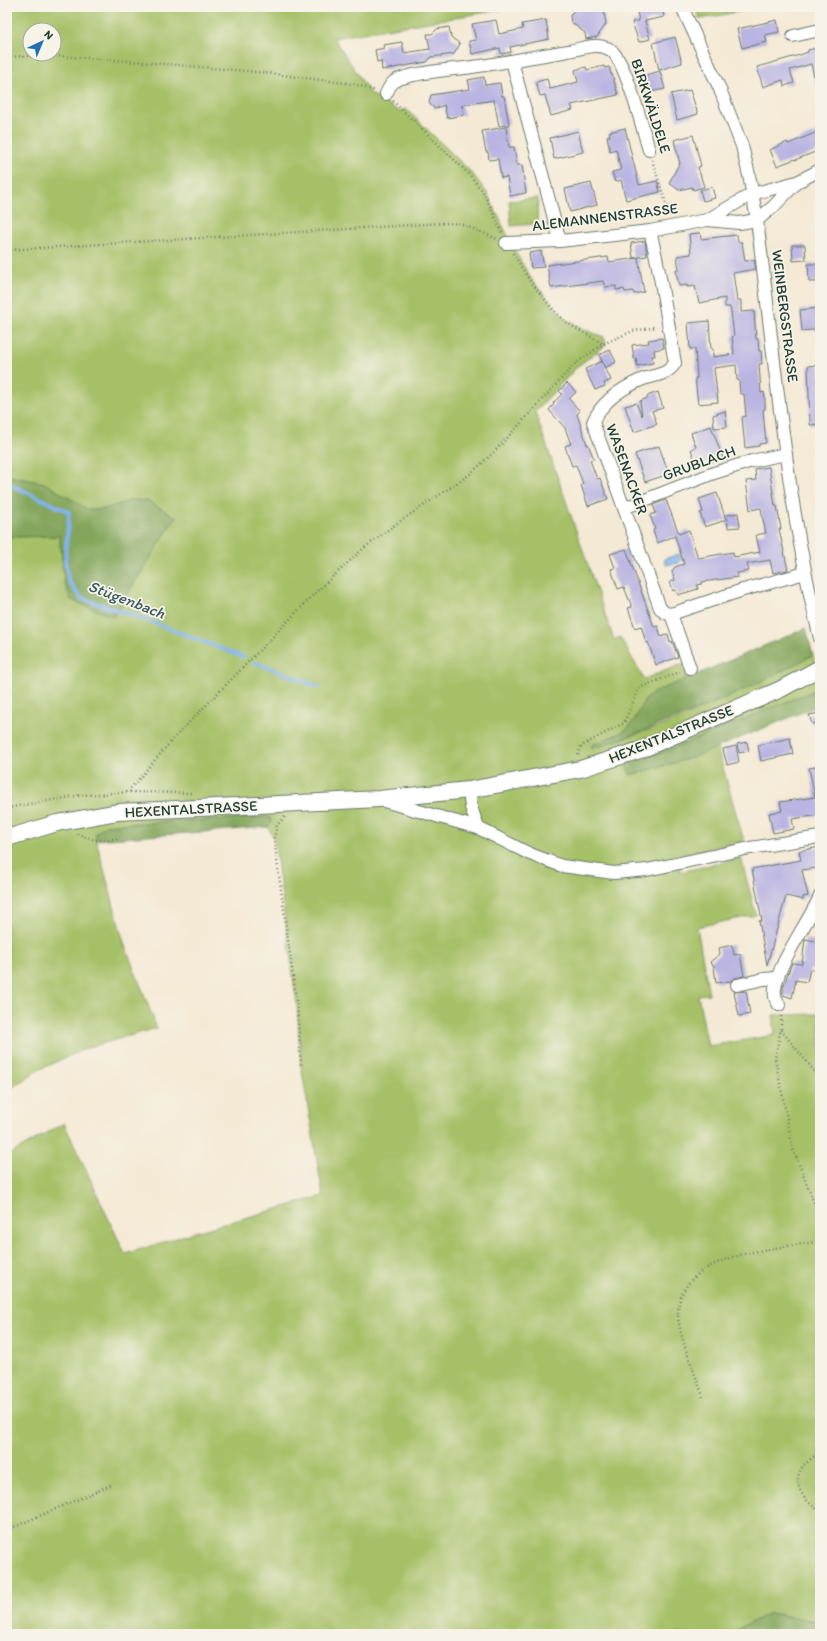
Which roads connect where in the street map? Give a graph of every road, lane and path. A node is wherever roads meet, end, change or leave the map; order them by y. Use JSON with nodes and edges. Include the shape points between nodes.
{"nodes":[{"id":1,"x":682,"y":7,"type":"edge"},
{"id":2,"x":820,"y":30,"type":"edge"},
{"id":3,"x":793,"y":36,"type":"dead end"},
{"id":4,"x":7,"y":57,"type":"edge"},
{"id":5,"x":512,"y":61,"type":"junction"},
{"id":6,"x":386,"y":94,"type":"junction"},
{"id":7,"x":649,"y":150,"type":"joint"},
{"id":8,"x":820,"y":170,"type":"edge"},
{"id":9,"x":797,"y":182,"type":"junction"},
{"id":10,"x":752,"y":194,"type":"junction"},
{"id":11,"x":707,"y":220,"type":"junction"},
{"id":12,"x":757,"y":220,"type":"junction"},
{"id":13,"x":674,"y":226,"type":"junction"},
{"id":14,"x":650,"y":231,"type":"junction"},
{"id":15,"x":560,"y":241,"type":"junction"},
{"id":16,"x":506,"y":243,"type":"junction"},
{"id":17,"x":7,"y":250,"type":"edge"},
{"id":18,"x":667,"y":325,"type":"junction"},
{"id":19,"x":604,"y":344,"type":"junction"},
{"id":20,"x":786,"y":454,"type":"junction"},
{"id":21,"x":624,"y":508,"type":"junction"},
{"id":22,"x":805,"y":573,"type":"junction"},
{"id":23,"x":816,"y":604,"type":"edge"},
{"id":24,"x":671,"y":614,"type":"junction"},
{"id":25,"x":820,"y":637,"type":"edge"},
{"id":26,"x":690,"y":668,"type":"joint"},
{"id":27,"x":820,"y":668,"type":"edge"},
{"id":28,"x":578,"y":757,"type":"dead end"},
{"id":29,"x":469,"y":790,"type":"junction"},
{"id":30,"x":130,"y":792,"type":"junction"},
{"id":31,"x":143,"y":793,"type":"dead end"},
{"id":32,"x":379,"y":800,"type":"junction"},
{"id":33,"x":288,"y":804,"type":"junction"},
{"id":34,"x":7,"y":808,"type":"edge"},
{"id":35,"x":478,"y":828,"type":"junction"},
{"id":36,"x":73,"y":834,"type":"dead end"},
{"id":37,"x":820,"y":837,"type":"edge"},
{"id":38,"x":7,"y":838,"type":"edge"},
{"id":39,"x":118,"y":839,"type":"dead end"},
{"id":40,"x":820,"y":896,"type":"edge"},
{"id":41,"x":777,"y":978,"type":"junction"},
{"id":42,"x":737,"y":985,"type":"dead end"},
{"id":43,"x":779,"y":1005,"type":"joint"},
{"id":44,"x":781,"y":1030,"type":"junction"},
{"id":45,"x":301,"y":1065,"type":"dead end"},
{"id":46,"x":820,"y":1078,"type":"edge"},
{"id":47,"x":820,"y":1218,"type":"edge"},
{"id":48,"x":820,"y":1241,"type":"edge"},
{"id":49,"x":703,"y":1397,"type":"dead end"},
{"id":50,"x":820,"y":1451,"type":"edge"},
{"id":51,"x":113,"y":1484,"type":"dead end"},
{"id":52,"x":820,"y":1511,"type":"edge"},
{"id":53,"x":7,"y":1530,"type":"edge"}],
"edges":[{"from":1,"to":10,"type":"street","name":"WEINBERGSTRASSE","via":[[742,146]]},
{"from":2,"to":3,"type":"street"},
{"from":4,"to":6,"type":"path","via":[[59,56],[258,72],[354,84]]},
{"from":5,"to":6,"type":"street","name":"BIRKWÄLDELE","via":[[401,78],[391,83]]},
{"from":5,"to":7,"type":"street","name":"BIRKWÄLDELE","via":[[595,45],[609,48],[620,61]]},
{"from":5,"to":15,"type":"street"},
{"from":6,"to":16,"type":"path","via":[[470,176],[485,195]]},
{"from":7,"to":13,"type":"path","name":"BIRKWÄLDELE"},
{"from":8,"to":9,"type":"street","name":"ALEMANNENSTRASSE"},
{"from":9,"to":10,"type":"street","name":"ALEMANNENSTRASSE"},
{"from":9,"to":12,"type":"street","name":"ALEMANNENSTRASSE"},
{"from":10,"to":11,"type":"street","name":"ALEMANNENSTRASSE"},
{"from":10,"to":12,"type":"street","name":"WEINBERGSTRASSE"},
{"from":11,"to":12,"type":"street","name":"ALEMANNENSTRASSE","via":[[739,223]]},
{"from":11,"to":13,"type":"street","name":"ALEMANNENSTRASSE"},
{"from":12,"to":20,"type":"street","name":"WEINBERGSTRASSE"},
{"from":13,"to":14,"type":"street","name":"ALEMANNENSTRASSE"},
{"from":14,"to":15,"type":"street","name":"ALEMANNENSTRASSE"},
{"from":14,"to":18,"type":"street","name":"WASENACKER","via":[[657,258]]},
{"from":15,"to":16,"type":"street","name":"ALEMANNENSTRASSE"},
{"from":16,"to":17,"type":"path","via":[[462,224],[444,223]]},
{"from":16,"to":19,"type":"path","via":[[530,281],[565,322]]},
{"from":18,"to":19,"type":"path","via":[[633,332]]},
{"from":18,"to":21,"type":"street","name":"WASENACKER","via":[[675,363],[672,368],[621,390],[597,413],[593,422]]},
{"from":19,"to":30,"type":"path","via":[[575,364],[493,453],[468,475],[364,548],[315,593],[174,738],[130,788]]},
{"from":20,"to":21,"type":"street","name":"GRUBLACH","via":[[714,473]]},
{"from":20,"to":22,"type":"street","name":"WEINBERGSTRASSE"},
{"from":21,"to":24,"type":"street","name":"WASENACKER","via":[[660,608],[664,613]]},
{"from":22,"to":23,"type":"street","name":"WEINBERGSTRASSE"},
{"from":22,"to":24,"type":"street","via":[[742,590]]},
{"from":23,"to":25,"type":"street","name":"WEINBERGSTRASSE"},
{"from":24,"to":26,"type":"street"},
{"from":26,"to":28,"type":"path","via":[[639,688],[624,724],[581,746]]},
{"from":27,"to":29,"type":"main road","name":"HEXENTALSTRASSE","via":[[779,690],[643,749],[580,769]]},
{"from":29,"to":32,"type":"main road","name":"HEXENTALSTRASSE"},
{"from":29,"to":35,"type":"street"},
{"from":30,"to":31,"type":"path"},
{"from":30,"to":34,"type":"path","via":[[82,795]]},
{"from":32,"to":33,"type":"main road","name":"HEXENTALSTRASSE"},
{"from":32,"to":35,"type":"street","name":"HEXENTALSTRASSE"},
{"from":33,"to":38,"type":"main road","name":"HEXENTALSTRASSE","via":[[118,812],[57,823]]},
{"from":33,"to":45,"type":"path","via":[[289,814],[277,825],[274,839],[297,1005]]},
{"from":35,"to":37,"type":"street","name":"HEXENTALSTRASSE","via":[[530,854],[562,866],[614,873],[646,870],[750,848]]},
{"from":36,"to":39,"type":"path","via":[[96,840]]},
{"from":40,"to":41,"type":"street"},
{"from":41,"to":42,"type":"street"},
{"from":41,"to":43,"type":"street","via":[[775,998]]},
{"from":43,"to":44,"type":"path"},
{"from":44,"to":46,"type":"path"},
{"from":44,"to":47,"type":"path","via":[[775,1058],[793,1149]]},
{"from":48,"to":49,"type":"path","via":[[731,1257],[695,1275],[687,1285],[680,1299],[678,1313]]},
{"from":50,"to":52,"type":"path","via":[[803,1467],[798,1478],[801,1494],[811,1506]]},
{"from":51,"to":53,"type":"path"}]}
